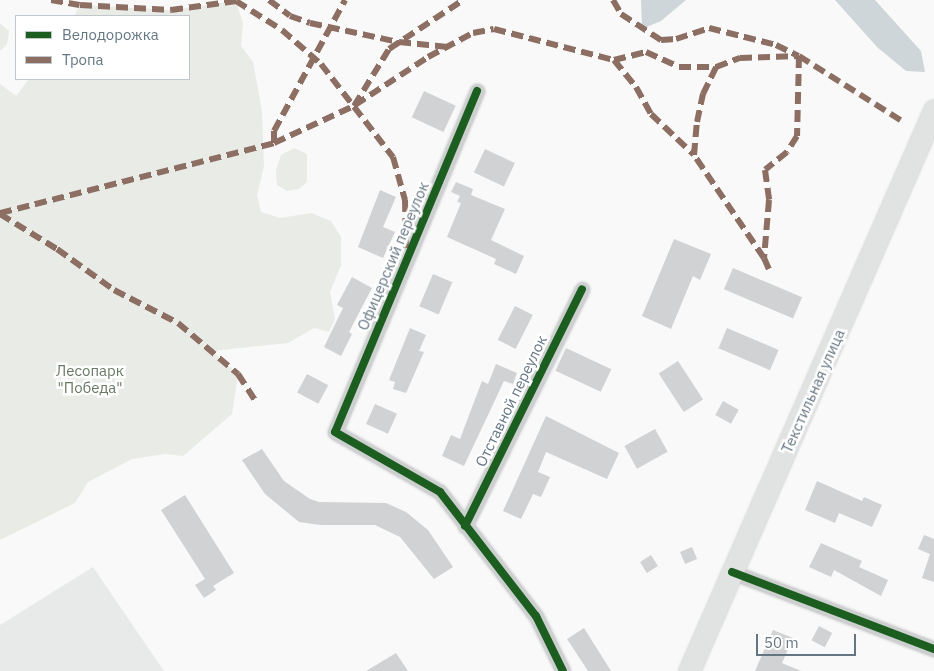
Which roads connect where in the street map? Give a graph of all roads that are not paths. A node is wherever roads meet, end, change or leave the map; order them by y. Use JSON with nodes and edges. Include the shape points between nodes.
{"nodes":[{"id":1,"x":477,"y":91,"type":"dead end"},
{"id":2,"x":934,"y":110,"type":"edge"},
{"id":3,"x":582,"y":289,"type":"dead end"},
{"id":4,"x":465,"y":526,"type":"junction"},
{"id":5,"x":732,"y":572,"type":"junction"},
{"id":6,"x":934,"y":649,"type":"edge"},
{"id":7,"x":563,"y":671,"type":"edge"},
{"id":8,"x":689,"y":671,"type":"edge"}],
"edges":[{"from":1,"to":4,"type":"street","name":"Офицерский переулок","via":[[335,432],[440,492]]},
{"from":2,"to":5,"type":"main road","name":"Текстильная улица"},
{"from":3,"to":4,"type":"street","name":"Отставной переулок"},
{"from":4,"to":7,"type":"street","via":[[536,616]]},
{"from":5,"to":6,"type":"street"},
{"from":5,"to":8,"type":"main road","name":"Текстильная улица"}]}
